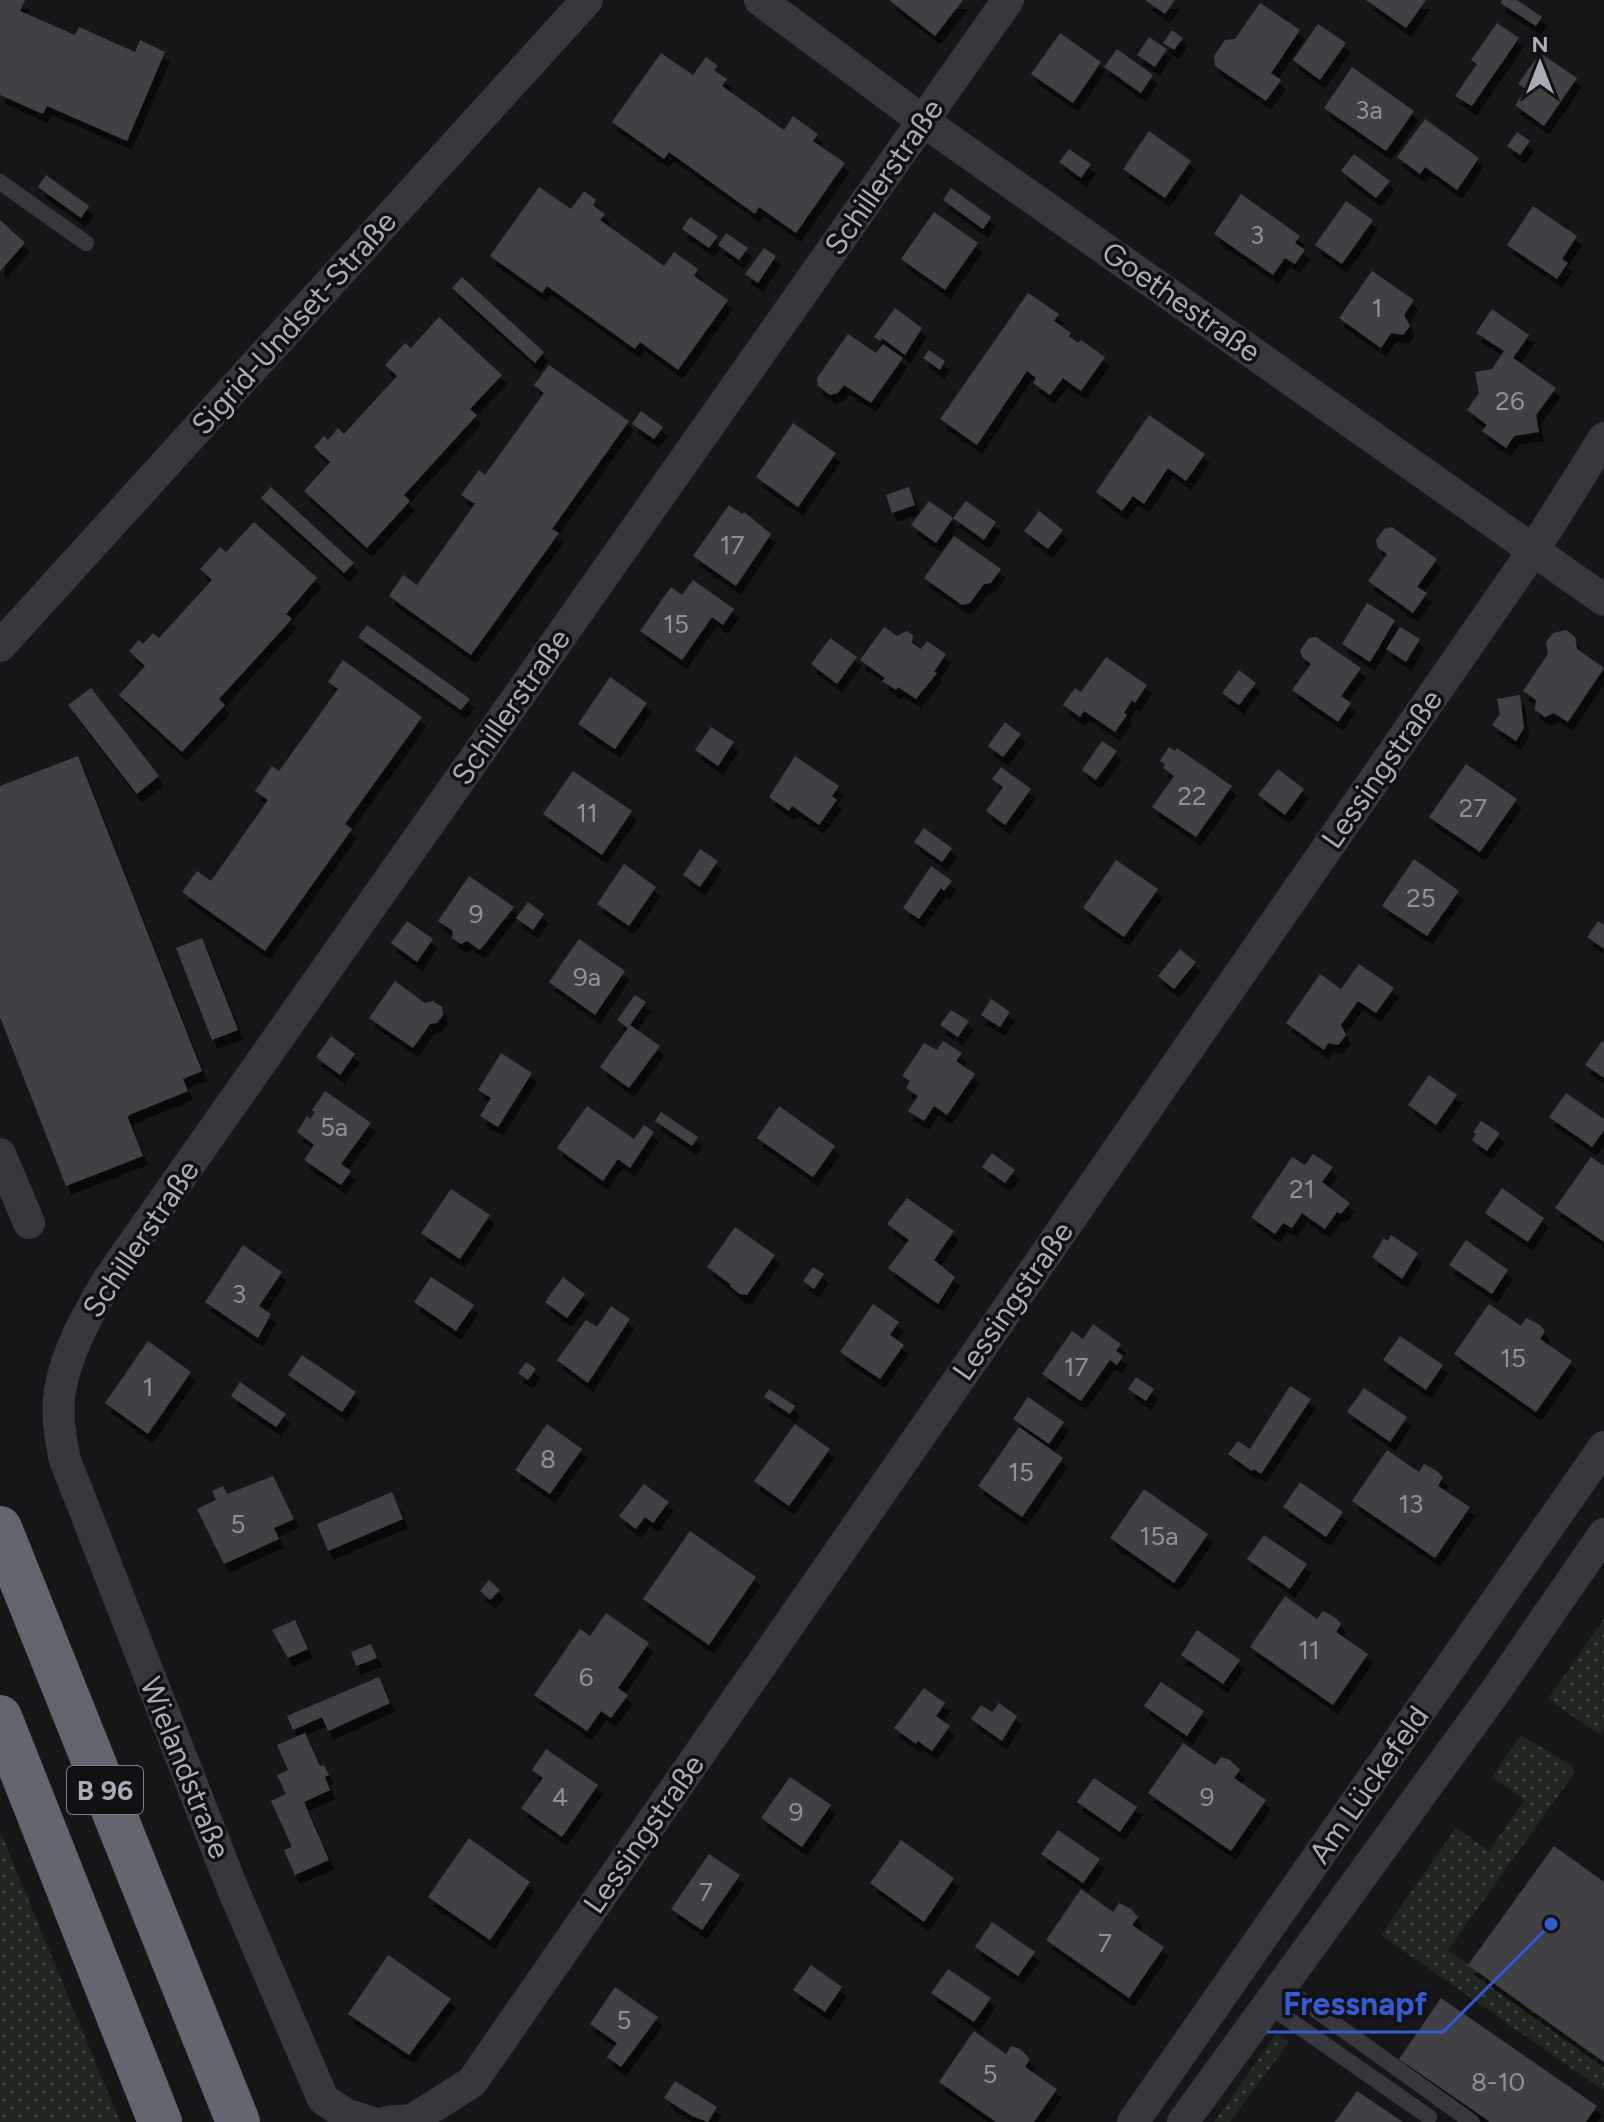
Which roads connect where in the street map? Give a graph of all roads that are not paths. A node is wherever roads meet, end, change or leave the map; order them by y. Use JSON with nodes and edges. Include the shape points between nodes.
{"nodes":[{"id":1,"x":587,"y":0,"type":"edge"},
{"id":2,"x":760,"y":0,"type":"edge"},
{"id":3,"x":1008,"y":0,"type":"edge"},
{"id":4,"x":923,"y":121,"type":"junction"},
{"id":5,"x":0,"y":182,"type":"edge"},
{"id":6,"x":86,"y":243,"type":"dead end"},
{"id":7,"x":1604,"y":438,"type":"edge"},
{"id":8,"x":1533,"y":551,"type":"junction"},
{"id":9,"x":1604,"y":600,"type":"edge"},
{"id":10,"x":0,"y":646,"type":"edge"},
{"id":11,"x":0,"y":1154,"type":"edge"},
{"id":12,"x":29,"y":1223,"type":"dead end"},
{"id":13,"x":60,"y":1433,"type":"joint"},
{"id":14,"x":1604,"y":1447,"type":"edge"},
{"id":15,"x":0,"y":1528,"type":"edge"},
{"id":16,"x":1604,"y":1534,"type":"edge"},
{"id":17,"x":0,"y":1717,"type":"edge"},
{"id":18,"x":1275,"y":1996,"type":"junction"},
{"id":19,"x":192,"y":2009,"type":"junction"},
{"id":20,"x":1429,"y":2117,"type":"dead end"},
{"id":21,"x":160,"y":2122,"type":"edge"},
{"id":22,"x":238,"y":2122,"type":"edge"},
{"id":23,"x":251,"y":2122,"type":"edge"},
{"id":24,"x":370,"y":2122,"type":"edge"},
{"id":25,"x":387,"y":2122,"type":"edge"},
{"id":26,"x":1133,"y":2122,"type":"edge"},
{"id":27,"x":1183,"y":2122,"type":"edge"},
{"id":28,"x":1472,"y":2122,"type":"edge"}],
"edges":[{"from":1,"to":10,"type":"street","name":"Sigrid-Undset-Straße"},
{"from":2,"to":4,"type":"street","name":"Goethestraße"},
{"from":3,"to":4,"type":"street","name":"Schillerstraße"},
{"from":4,"to":8,"type":"street","name":"Goethestraße"},
{"from":4,"to":13,"type":"street","name":"Schillerstraße","via":[[108,1280],[70,1359],[60,1391]]},
{"from":5,"to":6,"type":"lane"},
{"from":7,"to":8,"type":"street","name":"Lessingstraße"},
{"from":8,"to":9,"type":"street","name":"Goethestraße"},
{"from":8,"to":25,"type":"street","name":"Lessingstraße","via":[[472,2082],[412,2120]]},
{"from":11,"to":12,"type":"street"},
{"from":13,"to":24,"type":"street","name":"Wielandstraße","via":[[65,1460],[232,1887],[323,2099]]},
{"from":14,"to":26,"type":"street","name":"Am Lückefeld"},
{"from":15,"to":19,"type":"highway","number":"B 96"},
{"from":16,"to":18,"type":"street","name":"Am Lückefeld"},
{"from":17,"to":21,"type":"highway","number":"B 96"},
{"from":18,"to":20,"type":"lane"},
{"from":18,"to":27,"type":"street","name":"Am Lückefeld"},
{"from":18,"to":28,"type":"lane"},
{"from":19,"to":22,"type":"highway","number":"B 96"},
{"from":19,"to":23,"type":"highway"}]}
